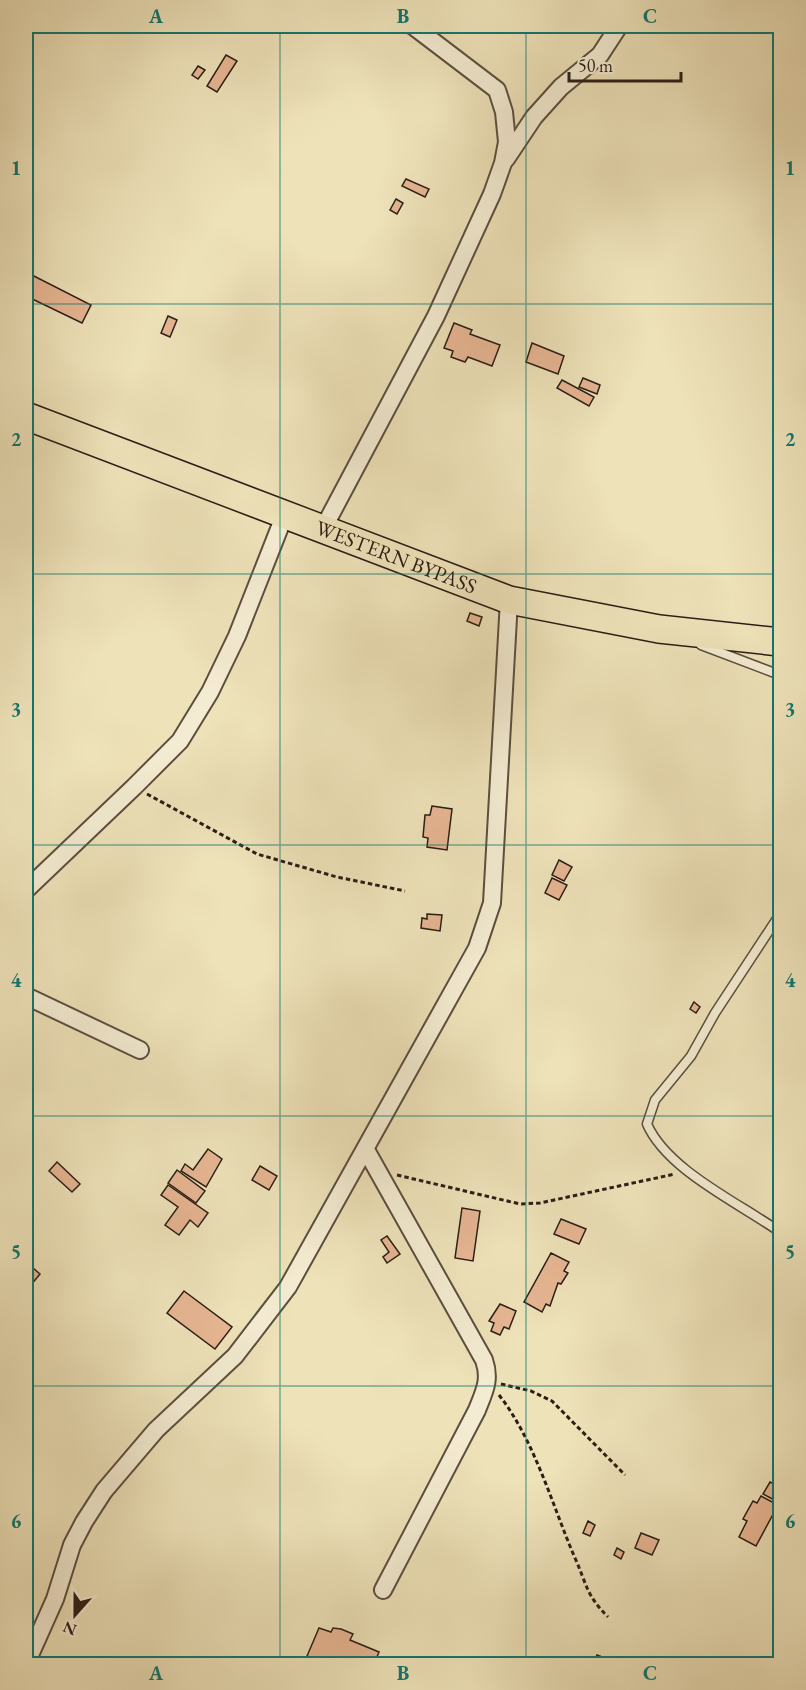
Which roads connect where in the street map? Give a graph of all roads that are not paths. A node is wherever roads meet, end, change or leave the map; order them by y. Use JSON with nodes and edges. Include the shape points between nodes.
{"nodes":[{"id":1,"x":413,"y":26,"type":"edge"},
{"id":2,"x":619,"y":26,"type":"edge"},
{"id":3,"x":503,"y":163,"type":"junction"},
{"id":4,"x":26,"y":416,"type":"edge"},
{"id":5,"x":285,"y":514,"type":"junction"},
{"id":6,"x":323,"y":529,"type":"junction"},
{"id":7,"x":509,"y":600,"type":"junction"},
{"id":8,"x":659,"y":629,"type":"junction"},
{"id":9,"x":780,"y":642,"type":"edge"},
{"id":10,"x":780,"y":675,"type":"edge"},
{"id":11,"x":26,"y":890,"type":"edge"},
{"id":12,"x":780,"y":914,"type":"edge"},
{"id":13,"x":26,"y":996,"type":"edge"},
{"id":14,"x":140,"y":1050,"type":"dead end"},
{"id":15,"x":366,"y":1150,"type":"junction"},
{"id":16,"x":780,"y":1232,"type":"edge"},
{"id":17,"x":383,"y":1590,"type":"dead end"},
{"id":18,"x":26,"y":1665,"type":"edge"}],
"edges":[{"from":1,"to":3,"type":"street","via":[[496,90],[504,112],[507,142]]},
{"from":2,"to":3,"type":"street","via":[[600,55],[561,87],[534,117]]},
{"from":3,"to":6,"type":"street","via":[[477,231],[436,316]]},
{"from":4,"to":5,"type":"main road","name":"WESTERN BYPASS"},
{"from":5,"to":6,"type":"main road","name":"WESTERN BYPASS"},
{"from":5,"to":11,"type":"street","via":[[237,636],[180,741]]},
{"from":6,"to":7,"type":"main road","name":"WESTERN BYPASS"},
{"from":7,"to":8,"type":"main road","name":"WESTERN BYPASS"},
{"from":7,"to":15,"type":"street","via":[[492,903],[477,948]]},
{"from":8,"to":9,"type":"main road","name":"WESTERN BYPASS"},
{"from":8,"to":10,"type":"lane"},
{"from":12,"to":16,"type":"lane","via":[[691,1056],[655,1100],[647,1124],[652,1137],[688,1171]]},
{"from":13,"to":14,"type":"street"},
{"from":15,"to":17,"type":"street","via":[[484,1360],[488,1381],[477,1410]]},
{"from":15,"to":18,"type":"street","via":[[288,1287],[260,1326],[217,1374],[156,1431],[104,1491],[72,1545],[55,1599]]}]}
